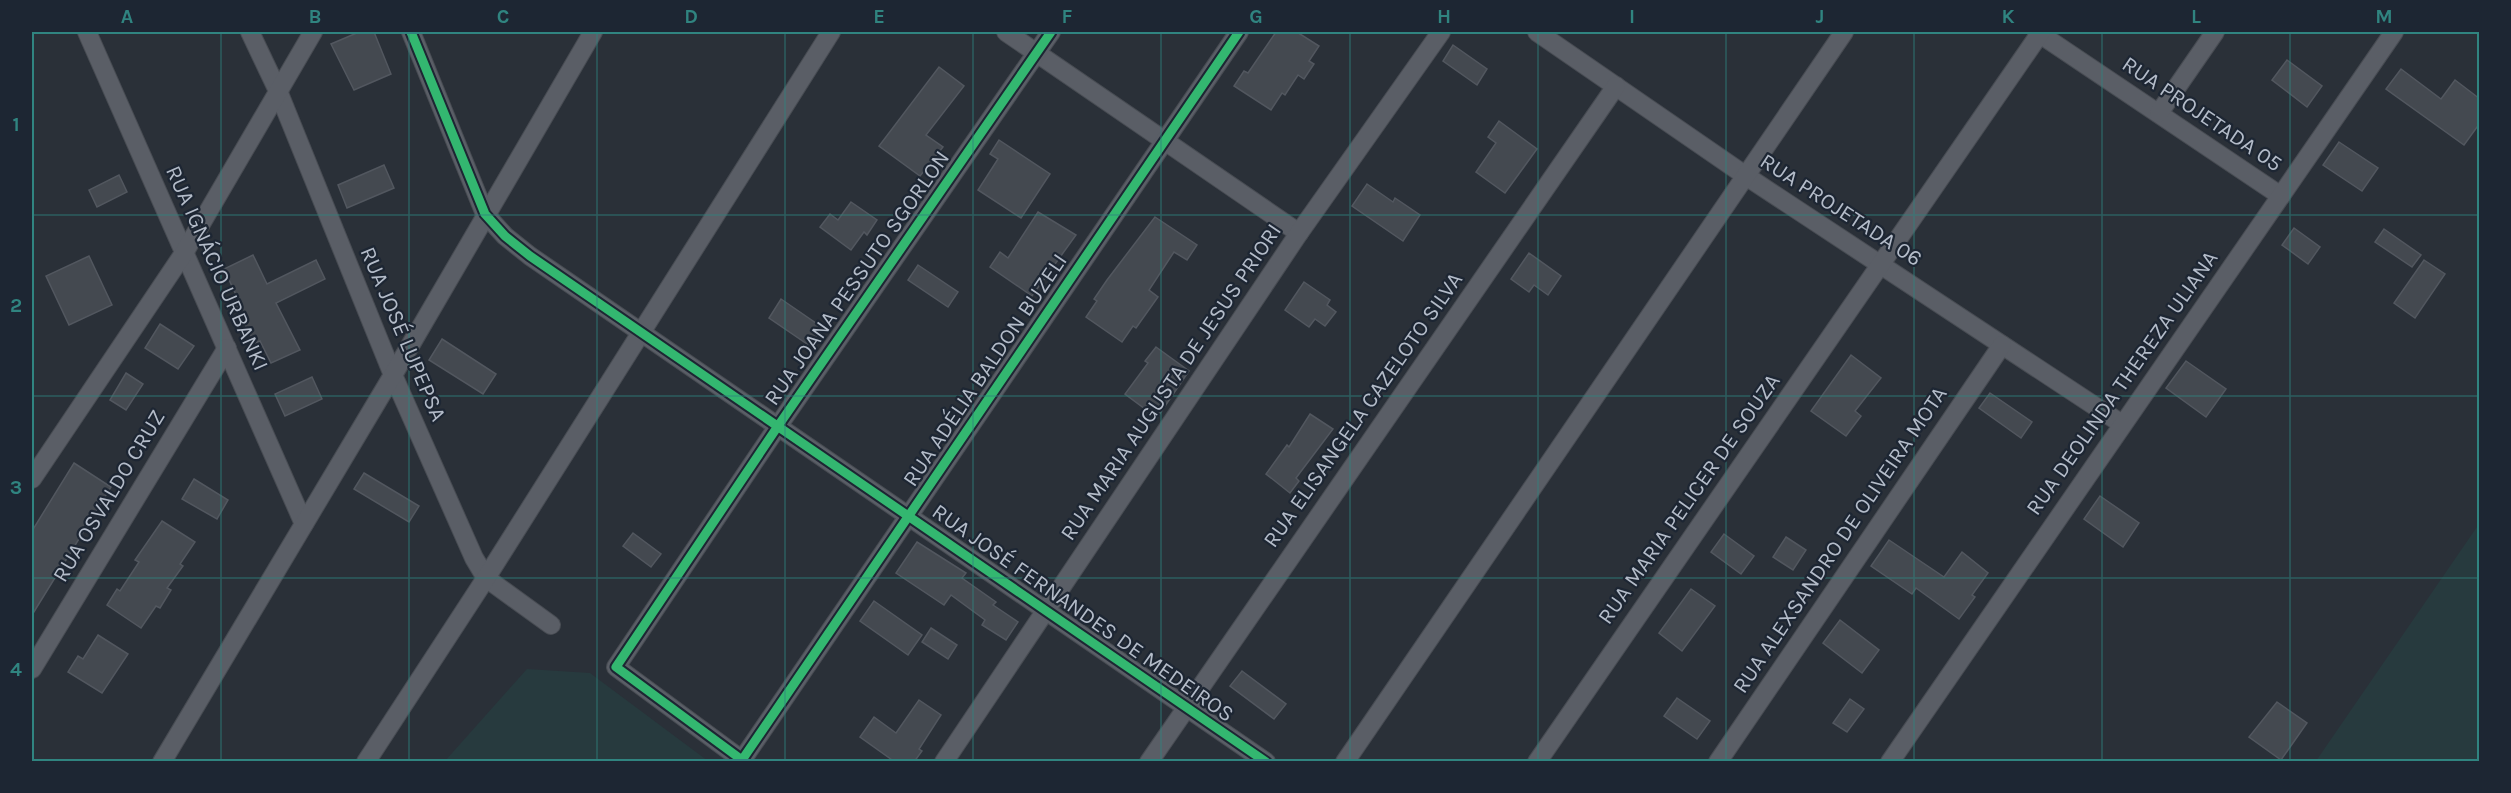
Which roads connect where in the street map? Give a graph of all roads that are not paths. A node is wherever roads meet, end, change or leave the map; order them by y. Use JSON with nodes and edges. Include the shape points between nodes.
{"nodes":[{"id":1,"x":87,"y":32,"type":"edge"},
{"id":2,"x":250,"y":32,"type":"edge"},
{"id":3,"x":313,"y":32,"type":"edge"},
{"id":4,"x":411,"y":32,"type":"edge"},
{"id":5,"x":831,"y":32,"type":"edge"},
{"id":6,"x":1006,"y":32,"type":"edge"},
{"id":7,"x":1051,"y":32,"type":"edge"},
{"id":8,"x":1239,"y":32,"type":"edge"},
{"id":9,"x":1441,"y":32,"type":"edge"},
{"id":10,"x":1537,"y":32,"type":"edge"},
{"id":11,"x":1844,"y":32,"type":"edge"},
{"id":12,"x":2039,"y":32,"type":"edge"},
{"id":13,"x":2215,"y":32,"type":"edge"},
{"id":14,"x":2394,"y":32,"type":"edge"},
{"id":15,"x":588,"y":34,"type":"edge"},
{"id":16,"x":1036,"y":52,"type":"junction"},
{"id":17,"x":1616,"y":86,"type":"junction"},
{"id":18,"x":278,"y":91,"type":"junction"},
{"id":19,"x":2159,"y":113,"type":"junction"},
{"id":20,"x":1165,"y":140,"type":"junction"},
{"id":21,"x":1746,"y":176,"type":"junction"},
{"id":22,"x":2281,"y":195,"type":"junction"},
{"id":23,"x":485,"y":214,"type":"junction"},
{"id":24,"x":1299,"y":233,"type":"junction"},
{"id":25,"x":184,"y":253,"type":"junction"},
{"id":26,"x":1880,"y":263,"type":"junction"},
{"id":27,"x":642,"y":331,"type":"junction"},
{"id":28,"x":2002,"y":345,"type":"junction"},
{"id":29,"x":227,"y":348,"type":"junction"},
{"id":30,"x":393,"y":375,"type":"junction"},
{"id":31,"x":2122,"y":424,"type":"junction"},
{"id":32,"x":778,"y":426,"type":"junction"},
{"id":33,"x":32,"y":479,"type":"edge"},
{"id":34,"x":909,"y":516,"type":"junction"},
{"id":35,"x":304,"y":524,"type":"junction"},
{"id":36,"x":486,"y":578,"type":"junction"},
{"id":37,"x":1045,"y":611,"type":"junction"},
{"id":38,"x":551,"y":625,"type":"dead end"},
{"id":39,"x":32,"y":669,"type":"edge"},
{"id":40,"x":1185,"y":708,"type":"junction"},
{"id":41,"x":742,"y":760,"type":"edge"},
{"id":42,"x":162,"y":762,"type":"edge"},
{"id":43,"x":366,"y":762,"type":"edge"},
{"id":44,"x":944,"y":762,"type":"edge"},
{"id":45,"x":1149,"y":762,"type":"edge"},
{"id":46,"x":1266,"y":762,"type":"edge"},
{"id":47,"x":1345,"y":762,"type":"edge"},
{"id":48,"x":1537,"y":762,"type":"edge"},
{"id":49,"x":1718,"y":762,"type":"edge"},
{"id":50,"x":1890,"y":762,"type":"edge"}],
"edges":[{"from":1,"to":25,"type":"street","name":"RUA IGNÁCIO URBANKI"},
{"from":2,"to":18,"type":"street","name":"RUA JOSÉ LUPEPSA"},
{"from":3,"to":18,"type":"street"},
{"from":4,"to":23,"type":"street"},
{"from":5,"to":27,"type":"street"},
{"from":6,"to":16,"type":"street"},
{"from":7,"to":16,"type":"street","name":"RUA JOANA PESSUTO SGORLON"},
{"from":8,"to":20,"type":"street","name":"RUA ADÉLIA BALDON BUZELI"},
{"from":9,"to":24,"type":"street","name":"RUA MARIA AUGUSTA DE JESUS PRIORI"},
{"from":10,"to":17,"type":"street","name":"RUA PROJETADA 06"},
{"from":11,"to":21,"type":"street"},
{"from":12,"to":19,"type":"street","name":"RUA PROJETADA 05"},
{"from":12,"to":26,"type":"street","name":"RUA MARIA PELICER DE SOUZA"},
{"from":13,"to":19,"type":"street"},
{"from":14,"to":22,"type":"street","name":"RUA DEOLINDA THEREZA ULIANA"},
{"from":15,"to":23,"type":"street"},
{"from":16,"to":20,"type":"street"},
{"from":16,"to":32,"type":"street","name":"RUA JOANA PESSUTO SGORLON"},
{"from":17,"to":21,"type":"street","name":"RUA PROJETADA 06"},
{"from":17,"to":40,"type":"street","name":"RUA ELISANGELA CAZELOTO SILVA"},
{"from":18,"to":25,"type":"street"},
{"from":18,"to":30,"type":"street","name":"RUA JOSÉ LUPEPSA"},
{"from":19,"to":22,"type":"street","name":"RUA PROJETADA 05"},
{"from":20,"to":24,"type":"street"},
{"from":20,"to":34,"type":"street","name":"RUA ADÉLIA BALDON BUZELI"},
{"from":21,"to":26,"type":"street","name":"RUA PROJETADA 06"},
{"from":21,"to":47,"type":"street"},
{"from":22,"to":31,"type":"street","name":"RUA DEOLINDA THEREZA ULIANA"},
{"from":23,"to":27,"type":"street","name":"RUA JOSÉ FERNANDES DE MEDEIROS","via":[[530,256]]},
{"from":23,"to":30,"type":"street"},
{"from":24,"to":37,"type":"street","name":"RUA MARIA AUGUSTA DE JESUS PRIORI"},
{"from":25,"to":29,"type":"street","name":"RUA IGNÁCIO URBANKI"},
{"from":25,"to":33,"type":"street"},
{"from":26,"to":28,"type":"street","name":"RUA PROJETADA 06"},
{"from":26,"to":48,"type":"street","name":"RUA MARIA PELICER DE SOUZA"},
{"from":27,"to":32,"type":"street","name":"RUA JOSÉ FERNANDES DE MEDEIROS"},
{"from":27,"to":36,"type":"street"},
{"from":28,"to":31,"type":"street","name":"RUA PROJETADA 06"},
{"from":28,"to":49,"type":"street","name":"RUA ALEXSANDRO DE OLIVEIRA MOTA"},
{"from":29,"to":35,"type":"street","name":"RUA IGNÁCIO URBANKI"},
{"from":29,"to":39,"type":"street","name":"RUA OSVALDO CRUZ"},
{"from":30,"to":35,"type":"street"},
{"from":30,"to":36,"type":"street","name":"RUA JOSÉ LUPEPSA"},
{"from":31,"to":50,"type":"street","name":"RUA DEOLINDA THEREZA ULIANA"},
{"from":32,"to":34,"type":"street","name":"RUA JOSÉ FERNANDES DE MEDEIROS"},
{"from":32,"to":41,"type":"street","name":"RUA JOANA PESSUTO SGORLON","via":[[616,667]]},
{"from":34,"to":37,"type":"street","name":"RUA JOSÉ FERNANDES DE MEDEIROS"},
{"from":34,"to":41,"type":"street","name":"RUA ADÉLIA BALDON BUZELI"},
{"from":35,"to":42,"type":"street"},
{"from":36,"to":38,"type":"street","name":"RUA JOSÉ LUPEPSA"},
{"from":36,"to":43,"type":"street"},
{"from":37,"to":40,"type":"street","name":"RUA JOSÉ FERNANDES DE MEDEIROS"},
{"from":37,"to":44,"type":"street","name":"RUA MARIA AUGUSTA DE JESUS PRIORI"},
{"from":40,"to":45,"type":"street","name":"RUA ELISANGELA CAZELOTO SILVA"},
{"from":40,"to":46,"type":"street","name":"RUA JOSÉ FERNANDES DE MEDEIROS"}]}
